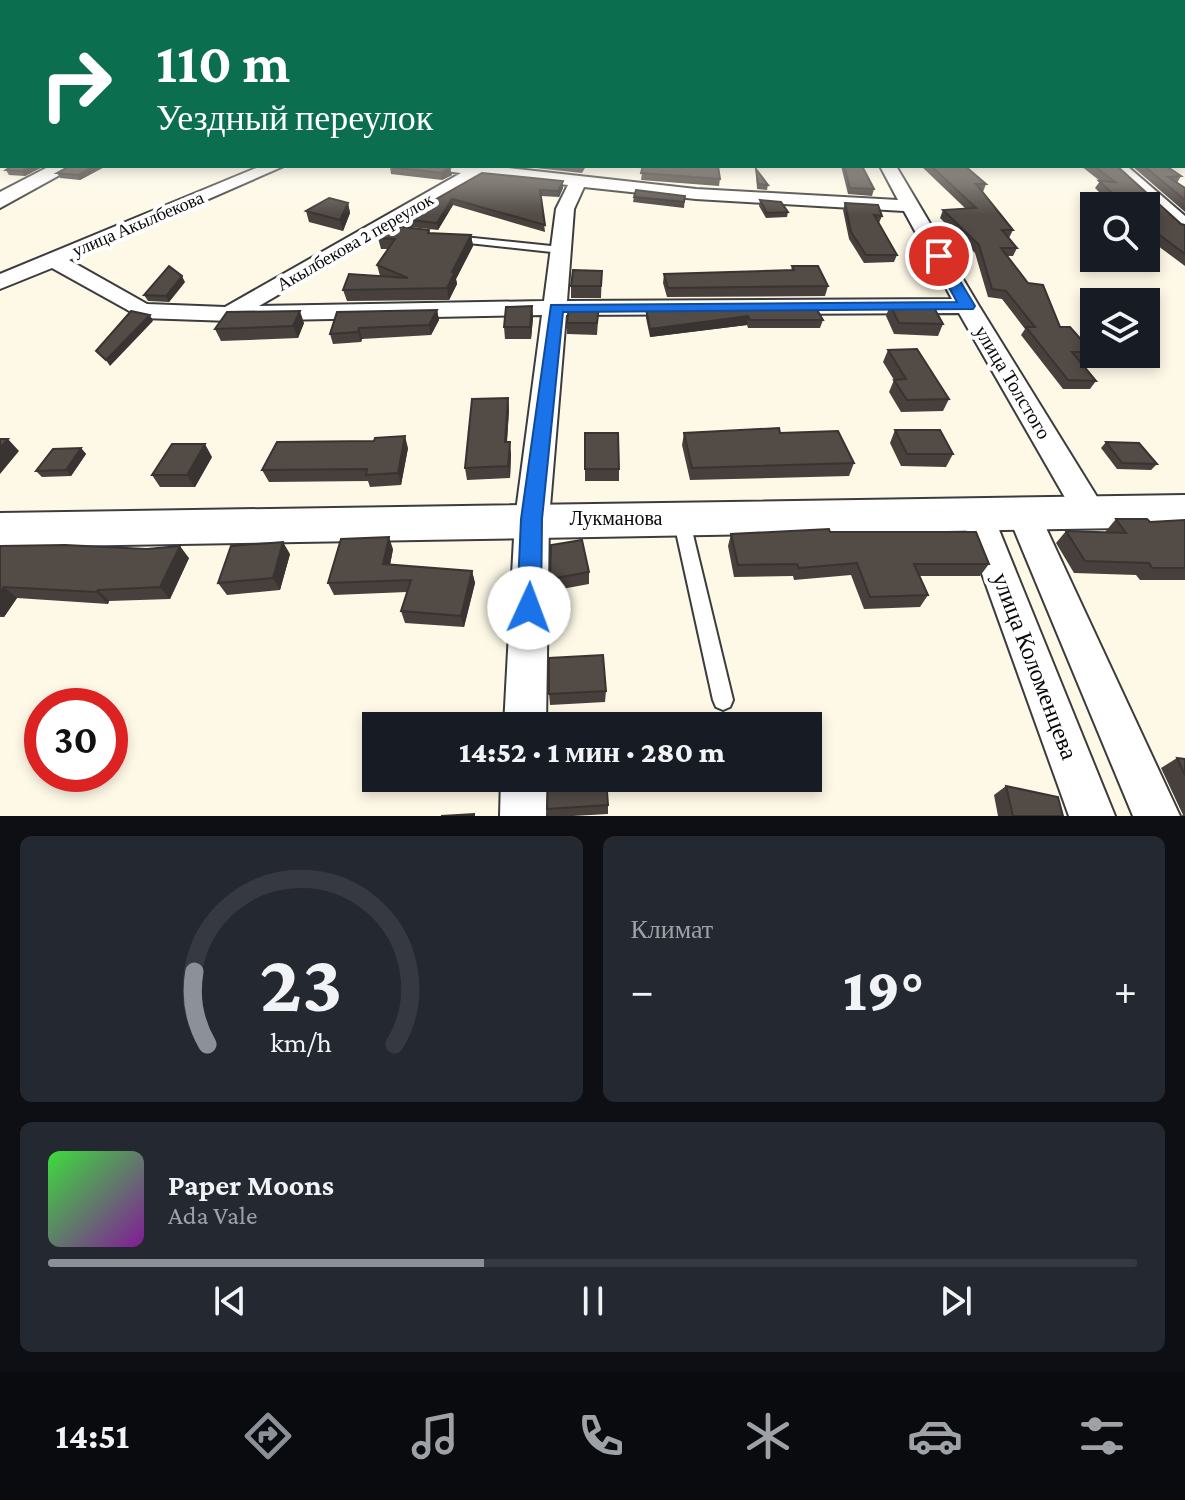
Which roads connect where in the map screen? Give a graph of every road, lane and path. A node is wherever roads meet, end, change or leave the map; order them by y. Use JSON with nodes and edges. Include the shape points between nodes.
{"nodes":[{"id":1,"x":62,"y":168,"type":"edge"},
{"id":2,"x":271,"y":168,"type":"edge"},
{"id":3,"x":482,"y":168,"type":"edge"},
{"id":4,"x":889,"y":168,"type":"edge"},
{"id":5,"x":1119,"y":168,"type":"edge"},
{"id":6,"x":578,"y":182,"type":"junction"},
{"id":7,"x":0,"y":201,"type":"edge"},
{"id":8,"x":910,"y":206,"type":"junction"},
{"id":9,"x":1185,"y":226,"type":"edge"},
{"id":10,"x":438,"y":237,"type":"edge"},
{"id":11,"x":561,"y":250,"type":"junction"},
{"id":12,"x":53,"y":260,"type":"junction"},
{"id":13,"x":0,"y":282,"type":"edge"},
{"id":14,"x":967,"y":306,"type":"junction"},
{"id":15,"x":556,"y":308,"type":"junction"},
{"id":16,"x":231,"y":314,"type":"junction"},
{"id":17,"x":1185,"y":511,"type":"edge"},
{"id":18,"x":1091,"y":513,"type":"junction"},
{"id":19,"x":977,"y":515,"type":"junction"},
{"id":20,"x":1024,"y":515,"type":"junction"},
{"id":21,"x":680,"y":518,"type":"junction"},
{"id":22,"x":532,"y":519,"type":"junction"},
{"id":23,"x":0,"y":530,"type":"edge"},
{"id":24,"x":723,"y":700,"type":"dead end"},
{"id":25,"x":525,"y":712,"type":"edge"},
{"id":26,"x":524,"y":792,"type":"edge"},
{"id":27,"x":523,"y":816,"type":"edge"},
{"id":28,"x":1092,"y":816,"type":"edge"},
{"id":29,"x":1157,"y":816,"type":"edge"}],
"edges":[{"from":1,"to":7,"type":"street"},
{"from":2,"to":12,"type":"street","name":"улица Акылбекова"},
{"from":3,"to":6,"type":"street","name":"Акылбекова 2 переулок"},
{"from":3,"to":16,"type":"street","name":"Акылбекова 2 переулок"},
{"from":4,"to":8,"type":"street","name":"улица Толстого"},
{"from":5,"to":9,"type":"street"},
{"from":6,"to":8,"type":"street","name":"Акылбекова 2 переулок"},
{"from":6,"to":11,"type":"street","via":[[565,209]]},
{"from":8,"to":14,"type":"street","name":"улица Толстого"},
{"from":10,"to":11,"type":"lane"},
{"from":11,"to":15,"type":"street"},
{"from":12,"to":13,"type":"street","name":"улица Акылбекова"},
{"from":12,"to":16,"type":"street","via":[[142,311]]},
{"from":14,"to":15,"type":"street"},
{"from":14,"to":18,"type":"street","name":"улица Толстого"},
{"from":15,"to":16,"type":"street"},
{"from":15,"to":22,"type":"street"},
{"from":17,"to":18,"type":"street","name":"Лукманова"},
{"from":18,"to":20,"type":"street","name":"Лукманова"},
{"from":19,"to":20,"type":"street","name":"Лукманова"},
{"from":19,"to":21,"type":"street","name":"Лукманова"},
{"from":19,"to":28,"type":"street","name":"улица Коломенцева"},
{"from":20,"to":29,"type":"street"},
{"from":21,"to":22,"type":"street","name":"Лукманова"},
{"from":21,"to":24,"type":"lane"},
{"from":22,"to":23,"type":"street","name":"Лукманова"},
{"from":22,"to":25,"type":"street"},
{"from":26,"to":27,"type":"street"}]}
